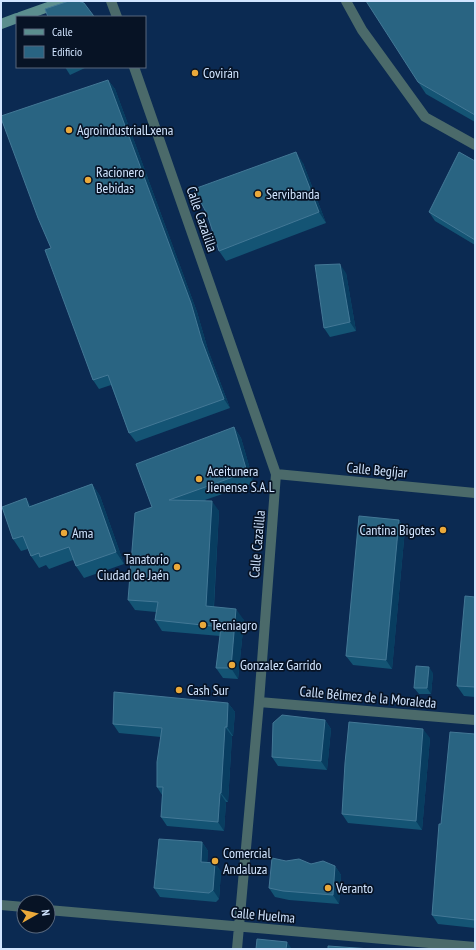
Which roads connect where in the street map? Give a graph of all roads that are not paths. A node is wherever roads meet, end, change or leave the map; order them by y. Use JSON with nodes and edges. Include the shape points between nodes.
{"nodes":[{"id":1,"x":65,"y":1,"type":"edge"},
{"id":2,"x":111,"y":1,"type":"edge"},
{"id":3,"x":346,"y":1,"type":"edge"},
{"id":4,"x":24,"y":16,"type":"edge"},
{"id":5,"x":117,"y":16,"type":"edge"},
{"id":6,"x":16,"y":19,"type":"edge"},
{"id":7,"x":1,"y":24,"type":"edge"},
{"id":8,"x":134,"y":68,"type":"edge"},
{"id":9,"x":475,"y":145,"type":"edge"},
{"id":10,"x":276,"y":474,"type":"junction"},
{"id":11,"x":475,"y":493,"type":"edge"},
{"id":12,"x":259,"y":702,"type":"junction"},
{"id":13,"x":475,"y":720,"type":"edge"},
{"id":14,"x":1,"y":905,"type":"edge"},
{"id":15,"x":16,"y":907,"type":"edge"},
{"id":16,"x":56,"y":911,"type":"edge"},
{"id":17,"x":239,"y":927,"type":"junction"},
{"id":18,"x":426,"y":946,"type":"edge"},
{"id":19,"x":475,"y":947,"type":"edge"},
{"id":20,"x":237,"y":949,"type":"edge"}],
"edges":[{"from":1,"to":4,"type":"main road"},
{"from":2,"to":5,"type":"street"},
{"from":3,"to":9,"type":"street","via":[[362,30],[425,117]]},
{"from":6,"to":7,"type":"main road"},
{"from":8,"to":10,"type":"street","name":"Calle Cazalilla"},
{"from":10,"to":11,"type":"street","name":"Calle Begíjar"},
{"from":10,"to":12,"type":"street","name":"Calle Cazalilla"},
{"from":12,"to":13,"type":"street","name":"Calle Bélmez de la Moraleda"},
{"from":12,"to":17,"type":"street","name":"Calle Cazalilla"},
{"from":14,"to":15,"type":"street"},
{"from":16,"to":17,"type":"street","name":"Calle Huelma"},
{"from":17,"to":18,"type":"street","name":"Calle Huelma"},
{"from":17,"to":20,"type":"street","name":"Calle Cazalilla"},
{"from":18,"to":19,"type":"street","name":"Calle Huelma"}]}
